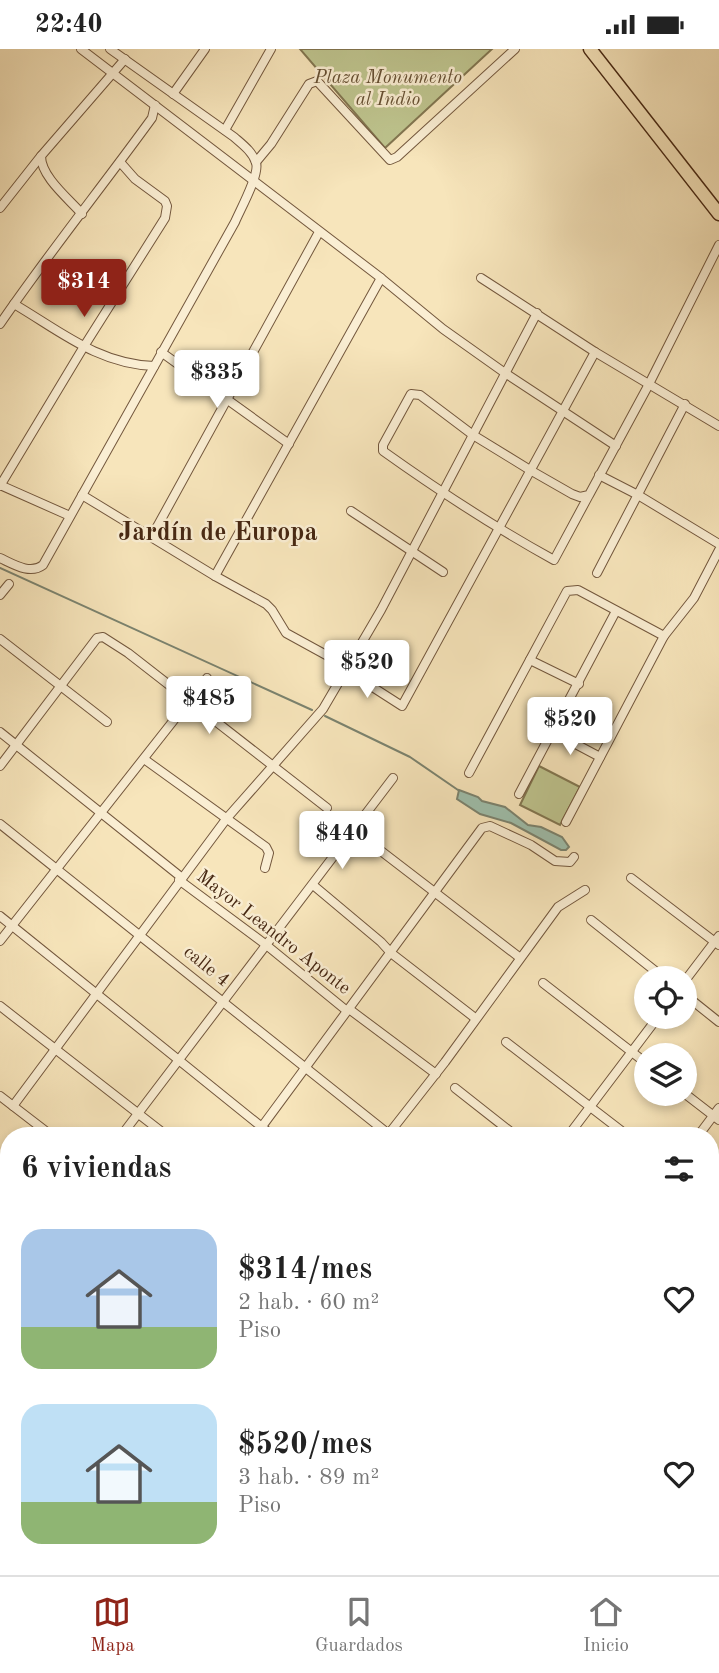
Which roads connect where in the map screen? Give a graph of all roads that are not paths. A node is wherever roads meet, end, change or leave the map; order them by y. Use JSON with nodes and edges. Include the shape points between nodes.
{"nodes":[{"id":1,"x":81,"y":49,"type":"edge"},
{"id":2,"x":110,"y":49,"type":"edge"},
{"id":3,"x":205,"y":49,"type":"edge"},
{"id":4,"x":271,"y":49,"type":"edge"},
{"id":5,"x":515,"y":49,"type":"edge"},
{"id":6,"x":590,"y":49,"type":"edge"},
{"id":7,"x":125,"y":59,"type":"junction"},
{"id":8,"x":113,"y":73,"type":"junction"},
{"id":9,"x":173,"y":94,"type":"junction"},
{"id":10,"x":155,"y":105,"type":"junction"},
{"id":11,"x":225,"y":130,"type":"junction"},
{"id":12,"x":40,"y":156,"type":"junction"},
{"id":13,"x":120,"y":162,"type":"junction"},
{"id":14,"x":256,"y":162,"type":"junction"},
{"id":15,"x":253,"y":179,"type":"junction"},
{"id":16,"x":0,"y":208,"type":"edge"},
{"id":17,"x":82,"y":214,"type":"junction"},
{"id":18,"x":719,"y":214,"type":"edge"},
{"id":19,"x":320,"y":232,"type":"junction"},
{"id":20,"x":719,"y":245,"type":"edge"},
{"id":21,"x":381,"y":278,"type":"junction"},
{"id":22,"x":481,"y":278,"type":"dead end"},
{"id":23,"x":14,"y":304,"type":"junction"},
{"id":24,"x":537,"y":313,"type":"junction"},
{"id":25,"x":0,"y":324,"type":"edge"},
{"id":26,"x":83,"y":348,"type":"junction"},
{"id":27,"x":162,"y":352,"type":"junction"},
{"id":28,"x":595,"y":352,"type":"junction"},
{"id":29,"x":154,"y":366,"type":"junction"},
{"id":30,"x":505,"y":373,"type":"junction"},
{"id":31,"x":648,"y":386,"type":"junction"},
{"id":32,"x":227,"y":399,"type":"junction"},
{"id":33,"x":685,"y":404,"type":"junction"},
{"id":34,"x":563,"y":410,"type":"junction"},
{"id":35,"x":719,"y":426,"type":"edge"},
{"id":36,"x":473,"y":435,"type":"junction"},
{"id":37,"x":289,"y":444,"type":"junction"},
{"id":38,"x":616,"y":446,"type":"junction"},
{"id":39,"x":530,"y":470,"type":"junction"},
{"id":40,"x":599,"y":475,"type":"junction"},
{"id":41,"x":0,"y":486,"type":"edge"},
{"id":42,"x":82,"y":495,"type":"junction"},
{"id":43,"x":443,"y":495,"type":"junction"},
{"id":44,"x":589,"y":495,"type":"junction"},
{"id":45,"x":638,"y":495,"type":"junction"},
{"id":46,"x":351,"y":511,"type":"dead end"},
{"id":47,"x":70,"y":516,"type":"junction"},
{"id":48,"x":499,"y":530,"type":"junction"},
{"id":49,"x":152,"y":536,"type":"junction"},
{"id":50,"x":719,"y":544,"type":"edge"},
{"id":51,"x":719,"y":550,"type":"edge"},
{"id":52,"x":412,"y":552,"type":"junction"},
{"id":53,"x":0,"y":558,"type":"edge"},
{"id":54,"x":443,"y":572,"type":"dead end"},
{"id":55,"x":597,"y":573,"type":"dead end"},
{"id":56,"x":215,"y":576,"type":"junction"},
{"id":57,"x":9,"y":584,"type":"dead end"},
{"id":58,"x":0,"y":595,"type":"edge"},
{"id":59,"x":616,"y":611,"type":"junction"},
{"id":60,"x":664,"y":636,"type":"junction"},
{"id":61,"x":0,"y":639,"type":"edge"},
{"id":62,"x":530,"y":660,"type":"junction"},
{"id":63,"x":347,"y":669,"type":"junction"},
{"id":64,"x":207,"y":678,"type":"dead end"},
{"id":65,"x":579,"y":684,"type":"junction"},
{"id":66,"x":60,"y":686,"type":"junction"},
{"id":67,"x":188,"y":701,"type":"junction"},
{"id":68,"x":107,"y":722,"type":"dead end"},
{"id":69,"x":0,"y":731,"type":"edge"},
{"id":70,"x":553,"y":732,"type":"junction"},
{"id":71,"x":16,"y":744,"type":"junction"},
{"id":72,"x":600,"y":757,"type":"junction"},
{"id":73,"x":144,"y":758,"type":"junction"},
{"id":74,"x":0,"y":766,"type":"edge"},
{"id":75,"x":271,"y":767,"type":"junction"},
{"id":76,"x":469,"y":773,"type":"dead end"},
{"id":77,"x":393,"y":778,"type":"dead end"},
{"id":78,"x":519,"y":794,"type":"dead end"},
{"id":79,"x":327,"y":808,"type":"dead end"},
{"id":80,"x":102,"y":813,"type":"junction"},
{"id":81,"x":227,"y":818,"type":"junction"},
{"id":82,"x":566,"y":822,"type":"dead end"},
{"id":83,"x":0,"y":824,"type":"edge"},
{"id":84,"x":355,"y":831,"type":"junction"},
{"id":85,"x":574,"y":857,"type":"dead end"},
{"id":86,"x":57,"y":869,"type":"junction"},
{"id":87,"x":265,"y":869,"type":"dead end"},
{"id":88,"x":631,"y":878,"type":"dead end"},
{"id":89,"x":180,"y":879,"type":"junction"},
{"id":90,"x":313,"y":885,"type":"junction"},
{"id":91,"x":585,"y":890,"type":"dead end"},
{"id":92,"x":433,"y":891,"type":"junction"},
{"id":93,"x":0,"y":916,"type":"edge"},
{"id":94,"x":591,"y":920,"type":"dead end"},
{"id":95,"x":12,"y":926,"type":"junction"},
{"id":96,"x":140,"y":935,"type":"junction"},
{"id":97,"x":0,"y":941,"type":"edge"},
{"id":98,"x":718,"y":941,"type":"edge"},
{"id":99,"x":265,"y":944,"type":"junction"},
{"id":100,"x":391,"y":953,"type":"junction"},
{"id":101,"x":519,"y":957,"type":"junction"},
{"id":102,"x":649,"y":966,"type":"edge"},
{"id":103,"x":697,"y":966,"type":"edge"},
{"id":104,"x":543,"y":983,"type":"dead end"},
{"id":105,"x":96,"y":992,"type":"junction"},
{"id":106,"x":224,"y":1002,"type":"junction"},
{"id":107,"x":697,"y":1004,"type":"edge"},
{"id":108,"x":0,"y":1006,"type":"edge"},
{"id":109,"x":348,"y":1010,"type":"junction"},
{"id":110,"x":475,"y":1019,"type":"junction"},
{"id":111,"x":719,"y":1022,"type":"edge"},
{"id":112,"x":649,"y":1029,"type":"edge"},
{"id":113,"x":506,"y":1042,"type":"dead end"},
{"id":114,"x":56,"y":1049,"type":"junction"},
{"id":115,"x":632,"y":1052,"type":"junction"},
{"id":116,"x":179,"y":1059,"type":"junction"},
{"id":117,"x":306,"y":1068,"type":"junction"},
{"id":118,"x":436,"y":1075,"type":"junction"},
{"id":119,"x":455,"y":1088,"type":"dead end"},
{"id":120,"x":0,"y":1096,"type":"edge"},
{"id":121,"x":697,"y":1101,"type":"edge"},
{"id":122,"x":13,"y":1106,"type":"junction"},
{"id":123,"x":590,"y":1107,"type":"junction"},
{"id":124,"x":138,"y":1114,"type":"junction"},
{"id":125,"x":717,"y":1114,"type":"edge"},
{"id":126,"x":40,"y":1127,"type":"edge"},
{"id":127,"x":128,"y":1127,"type":"edge"},
{"id":128,"x":155,"y":1127,"type":"edge"},
{"id":129,"x":261,"y":1127,"type":"joint"},
{"id":130,"x":379,"y":1127,"type":"edge"},
{"id":131,"x":395,"y":1127,"type":"edge"},
{"id":132,"x":505,"y":1127,"type":"edge"},
{"id":133,"x":575,"y":1127,"type":"edge"},
{"id":134,"x":616,"y":1127,"type":"edge"}],
"edges":[{"from":1,"to":8,"type":"street"},
{"from":2,"to":7,"type":"street"},
{"from":3,"to":9,"type":"street"},
{"from":4,"to":11,"type":"street"},
{"from":5,"to":14,"type":"street","via":[[397,157],[390,160],[317,81],[309,84]]},
{"from":6,"to":18,"type":"highway"},
{"from":7,"to":8,"type":"street"},
{"from":7,"to":9,"type":"street"},
{"from":8,"to":10,"type":"street"},
{"from":8,"to":12,"type":"street"},
{"from":9,"to":11,"type":"street"},
{"from":10,"to":13,"type":"street","via":[[152,118]]},
{"from":10,"to":15,"type":"street"},
{"from":11,"to":14,"type":"street"},
{"from":12,"to":16,"type":"street"},
{"from":12,"to":17,"type":"street","via":[[48,175]]},
{"from":13,"to":17,"type":"street"},
{"from":13,"to":26,"type":"street","via":[[165,201],[165,218]]},
{"from":14,"to":15,"type":"street"},
{"from":15,"to":19,"type":"street"},
{"from":15,"to":27,"type":"street","via":[[235,222]]},
{"from":17,"to":23,"type":"street"},
{"from":19,"to":21,"type":"street"},
{"from":19,"to":32,"type":"street"},
{"from":20,"to":31,"type":"street"},
{"from":21,"to":30,"type":"street"},
{"from":21,"to":37,"type":"street"},
{"from":22,"to":24,"type":"street"},
{"from":23,"to":25,"type":"street"},
{"from":23,"to":26,"type":"street"},
{"from":24,"to":28,"type":"street"},
{"from":24,"to":30,"type":"street"},
{"from":26,"to":29,"type":"street","via":[[133,365]]},
{"from":26,"to":41,"type":"street"},
{"from":27,"to":29,"type":"street"},
{"from":27,"to":32,"type":"street"},
{"from":28,"to":31,"type":"street"},
{"from":28,"to":34,"type":"street"},
{"from":29,"to":42,"type":"street"},
{"from":30,"to":34,"type":"street"},
{"from":30,"to":36,"type":"street"},
{"from":31,"to":33,"type":"street"},
{"from":31,"to":38,"type":"street"},
{"from":32,"to":37,"type":"street"},
{"from":32,"to":49,"type":"street"},
{"from":33,"to":35,"type":"street"},
{"from":33,"to":45,"type":"street"},
{"from":34,"to":38,"type":"street"},
{"from":34,"to":39,"type":"street"},
{"from":36,"to":39,"type":"street"},
{"from":36,"to":43,"type":"street"},
{"from":36,"to":43,"type":"street","via":[[429,400],[411,394],[383,445],[383,451]]},
{"from":37,"to":56,"type":"street"},
{"from":38,"to":40,"type":"street"},
{"from":39,"to":44,"type":"street","via":[[572,494]]},
{"from":39,"to":48,"type":"street"},
{"from":40,"to":44,"type":"street"},
{"from":40,"to":45,"type":"street"},
{"from":41,"to":47,"type":"street"},
{"from":42,"to":47,"type":"street"},
{"from":42,"to":49,"type":"street"},
{"from":43,"to":48,"type":"street"},
{"from":43,"to":52,"type":"street"},
{"from":44,"to":48,"type":"street","via":[[554,560]]},
{"from":45,"to":50,"type":"street"},
{"from":45,"to":55,"type":"street"},
{"from":46,"to":52,"type":"street"},
{"from":47,"to":53,"type":"street","via":[[37,570]]},
{"from":48,"to":63,"type":"street","via":[[402,706]]},
{"from":49,"to":56,"type":"street"},
{"from":51,"to":60,"type":"street","via":[[694,598]]},
{"from":52,"to":54,"type":"street"},
{"from":52,"to":63,"type":"street"},
{"from":56,"to":63,"type":"street","via":[[266,604],[286,633]]},
{"from":57,"to":58,"type":"street"},
{"from":59,"to":60,"type":"street"},
{"from":59,"to":62,"type":"street","via":[[578,590],[567,591]]},
{"from":59,"to":65,"type":"street"},
{"from":60,"to":72,"type":"street"},
{"from":61,"to":66,"type":"street"},
{"from":62,"to":65,"type":"street"},
{"from":62,"to":76,"type":"street"},
{"from":63,"to":75,"type":"street","via":[[323,709]]},
{"from":64,"to":67,"type":"street"},
{"from":65,"to":70,"type":"street"},
{"from":66,"to":67,"type":"street","via":[[97,638],[103,637]]},
{"from":66,"to":68,"type":"street"},
{"from":66,"to":71,"type":"street"},
{"from":67,"to":73,"type":"street"},
{"from":67,"to":75,"type":"street"},
{"from":69,"to":71,"type":"street","name":"Mayor Leandro Aponte"},
{"from":70,"to":72,"type":"street"},
{"from":70,"to":78,"type":"street"},
{"from":71,"to":74,"type":"street"},
{"from":71,"to":80,"type":"street","name":"Mayor Leandro Aponte"},
{"from":72,"to":82,"type":"street"},
{"from":73,"to":80,"type":"street"},
{"from":73,"to":81,"type":"street"},
{"from":75,"to":79,"type":"street"},
{"from":75,"to":81,"type":"street"},
{"from":77,"to":84,"type":"street"},
{"from":80,"to":86,"type":"street"},
{"from":80,"to":89,"type":"street","name":"Mayor Leandro Aponte"},
{"from":81,"to":87,"type":"street","via":[[265,847],[269,853]]},
{"from":81,"to":89,"type":"street"},
{"from":83,"to":86,"type":"street","name":"calle 4"},
{"from":84,"to":90,"type":"street"},
{"from":84,"to":92,"type":"street"},
{"from":85,"to":92,"type":"street","via":[[570,862],[555,861],[490,826],[482,828]]},
{"from":86,"to":95,"type":"street"},
{"from":86,"to":96,"type":"street","name":"calle 4"},
{"from":88,"to":98,"type":"street"},
{"from":89,"to":96,"type":"street"},
{"from":89,"to":99,"type":"street","name":"Mayor Leandro Aponte"},
{"from":90,"to":99,"type":"street"},
{"from":90,"to":100,"type":"street"},
{"from":91,"to":101,"type":"street","via":[[558,907]]},
{"from":92,"to":100,"type":"street"},
{"from":92,"to":101,"type":"street"},
{"from":93,"to":95,"type":"street"},
{"from":94,"to":102,"type":"street"},
{"from":95,"to":97,"type":"street"},
{"from":95,"to":105,"type":"street"},
{"from":96,"to":105,"type":"street"},
{"from":96,"to":106,"type":"street","name":"calle 4"},
{"from":98,"to":103,"type":"street"},
{"from":99,"to":106,"type":"street"},
{"from":99,"to":109,"type":"street","name":"Mayor Leandro Aponte"},
{"from":100,"to":109,"type":"street"},
{"from":100,"to":110,"type":"street"},
{"from":101,"to":110,"type":"street"},
{"from":104,"to":115,"type":"street"},
{"from":105,"to":114,"type":"street"},
{"from":105,"to":116,"type":"street"},
{"from":106,"to":116,"type":"street"},
{"from":106,"to":117,"type":"street","name":"calle 4"},
{"from":107,"to":111,"type":"street"},
{"from":108,"to":114,"type":"street"},
{"from":109,"to":117,"type":"street"},
{"from":109,"to":118,"type":"street","name":"Mayor Leandro Aponte"},
{"from":110,"to":118,"type":"street"},
{"from":112,"to":115,"type":"street"},
{"from":113,"to":123,"type":"street"},
{"from":114,"to":122,"type":"street"},
{"from":114,"to":124,"type":"street"},
{"from":115,"to":123,"type":"street"},
{"from":116,"to":124,"type":"street"},
{"from":116,"to":129,"type":"street"},
{"from":117,"to":129,"type":"street"},
{"from":117,"to":130,"type":"street","name":"calle 4"},
{"from":118,"to":131,"type":"street"},
{"from":119,"to":132,"type":"street"},
{"from":120,"to":122,"type":"street"},
{"from":121,"to":125,"type":"street"},
{"from":122,"to":126,"type":"street"},
{"from":123,"to":133,"type":"street"},
{"from":123,"to":134,"type":"street"},
{"from":124,"to":127,"type":"street"},
{"from":124,"to":128,"type":"street"}]}
